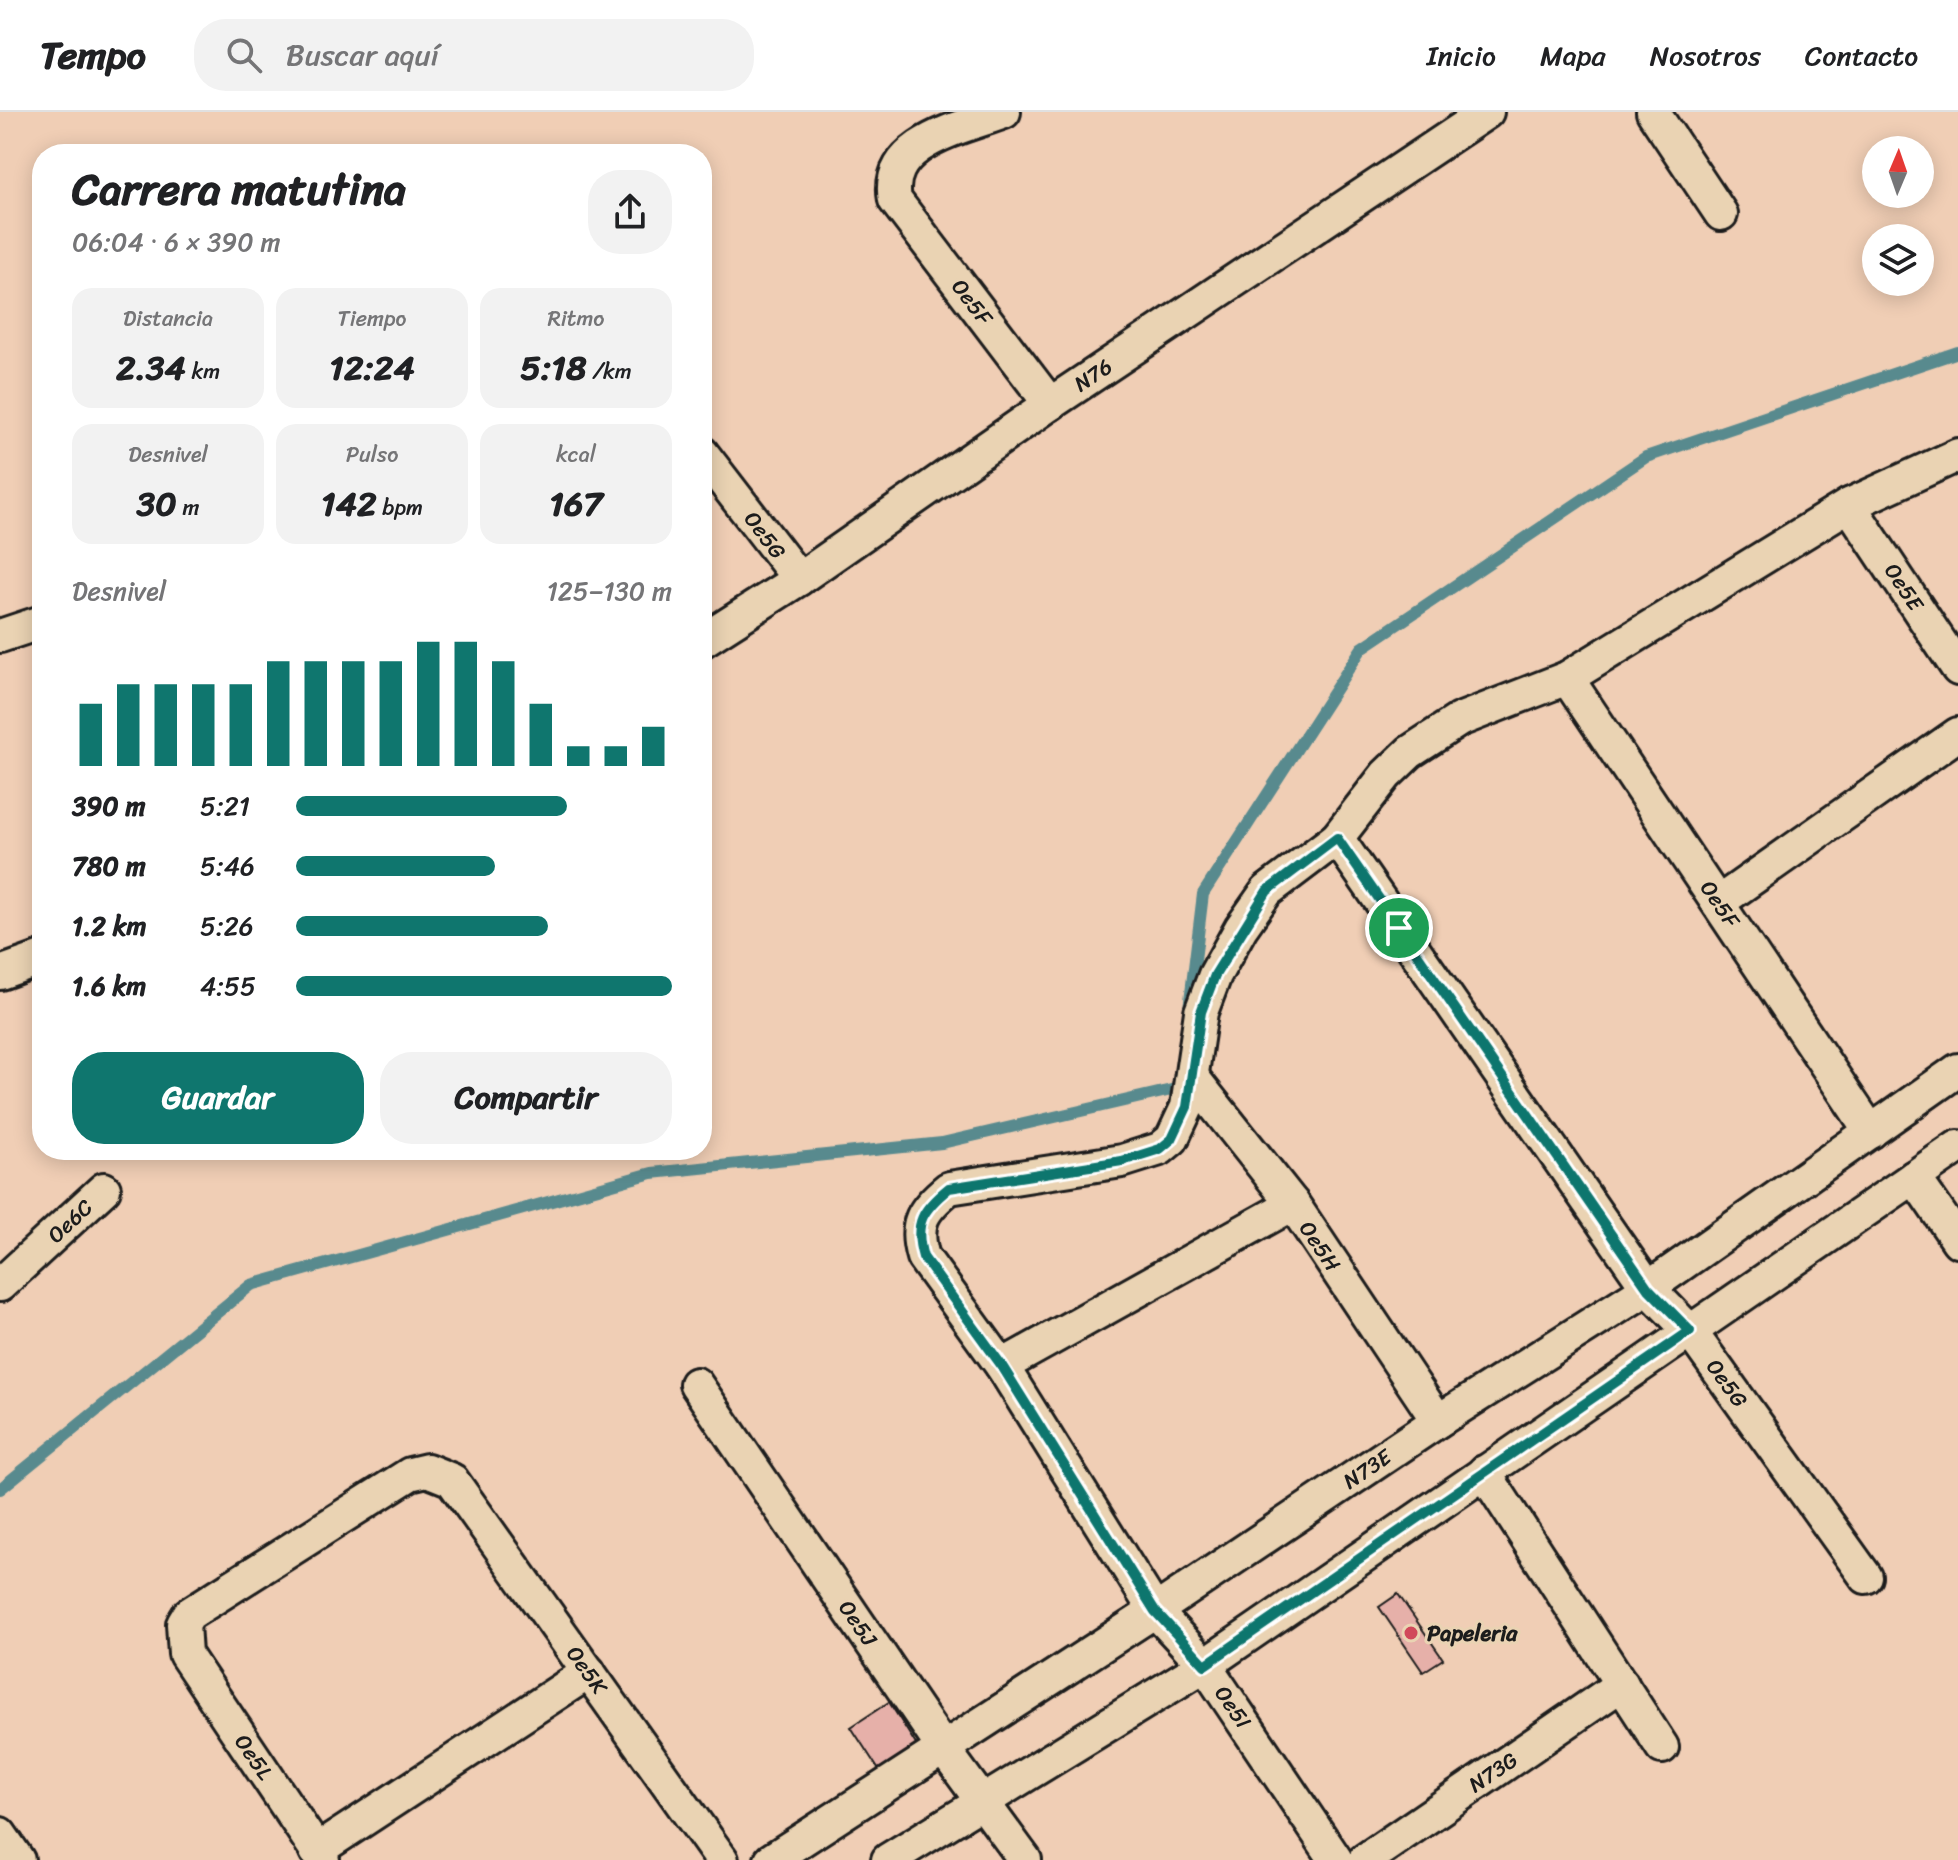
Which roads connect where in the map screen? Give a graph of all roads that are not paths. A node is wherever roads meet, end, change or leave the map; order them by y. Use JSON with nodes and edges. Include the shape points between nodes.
{"nodes":[{"id":1,"x":1004,"y":112,"type":"edge"},
{"id":2,"x":1487,"y":112,"type":"edge"},
{"id":3,"x":1653,"y":112,"type":"edge"},
{"id":4,"x":1721,"y":214,"type":"dead end"},
{"id":5,"x":1050,"y":404,"type":"junction"},
{"id":6,"x":1958,"y":455,"type":"edge"},
{"id":7,"x":712,"y":466,"type":"edge"},
{"id":8,"x":1849,"y":505,"type":"junction"},
{"id":9,"x":799,"y":579,"type":"junction"},
{"id":10,"x":32,"y":625,"type":"edge"},
{"id":11,"x":712,"y":635,"type":"edge"},
{"id":12,"x":0,"y":636,"type":"edge"},
{"id":13,"x":1958,"y":669,"type":"edge"},
{"id":14,"x":1567,"y":678,"type":"junction"},
{"id":15,"x":1958,"y":734,"type":"edge"},
{"id":16,"x":1337,"y":838,"type":"junction"},
{"id":17,"x":1719,"y":902,"type":"junction"},
{"id":18,"x":32,"y":962,"type":"edge"},
{"id":19,"x":0,"y":973,"type":"edge"},
{"id":20,"x":1958,"y":1070,"type":"edge"},
{"id":21,"x":1193,"y":1078,"type":"junction"},
{"id":22,"x":1871,"y":1132,"type":"junction"},
{"id":23,"x":1958,"y":1147,"type":"edge"},
{"id":24,"x":1914,"y":1177,"type":"junction"},
{"id":25,"x":104,"y":1189,"type":"dead end"},
{"id":26,"x":1293,"y":1204,"type":"junction"},
{"id":27,"x":1958,"y":1241,"type":"edge"},
{"id":28,"x":0,"y":1285,"type":"edge"},
{"id":29,"x":1648,"y":1288,"type":"junction"},
{"id":30,"x":1690,"y":1331,"type":"junction"},
{"id":31,"x":1002,"y":1366,"type":"junction"},
{"id":32,"x":696,"y":1384,"type":"dead end"},
{"id":33,"x":1438,"y":1421,"type":"junction"},
{"id":34,"x":1484,"y":1472,"type":"junction"},
{"id":35,"x":1866,"y":1577,"type":"dead end"},
{"id":36,"x":1155,"y":1611,"type":"junction"},
{"id":37,"x":185,"y":1654,"type":"joint"},
{"id":38,"x":1205,"y":1665,"type":"junction"},
{"id":39,"x":589,"y":1672,"type":"junction"},
{"id":40,"x":1622,"y":1684,"type":"junction"},
{"id":41,"x":1662,"y":1747,"type":"dead end"},
{"id":42,"x":943,"y":1748,"type":"junction"},
{"id":43,"x":980,"y":1800,"type":"junction"},
{"id":44,"x":0,"y":1834,"type":"edge"},
{"id":45,"x":320,"y":1856,"type":"edge"},
{"id":46,"x":18,"y":1860,"type":"edge"},
{"id":47,"x":722,"y":1860,"type":"edge"},
{"id":48,"x":771,"y":1860,"type":"edge"},
{"id":49,"x":888,"y":1860,"type":"edge"},
{"id":50,"x":1025,"y":1860,"type":"edge"},
{"id":51,"x":1336,"y":1860,"type":"edge"},
{"id":52,"x":1365,"y":1860,"type":"edge"}],
"edges":[{"from":1,"to":5,"type":"street","name":"Oe5F","via":[[908,153],[892,184],[895,200]]},
{"from":2,"to":5,"type":"street","name":"N76"},
{"from":3,"to":4,"type":"street"},
{"from":5,"to":9,"type":"street","name":"N76"},
{"from":6,"to":8,"type":"street"},
{"from":7,"to":9,"type":"street","name":"Oe5G"},
{"from":8,"to":13,"type":"street","name":"Oe5E"},
{"from":8,"to":14,"type":"street"},
{"from":9,"to":11,"type":"street","name":"N76"},
{"from":10,"to":12,"type":"street"},
{"from":14,"to":16,"type":"street","via":[[1428,737],[1386,775]]},
{"from":14,"to":17,"type":"street","name":"Oe5F"},
{"from":15,"to":17,"type":"street"},
{"from":16,"to":21,"type":"street","via":[[1267,891],[1241,928],[1201,1012]]},
{"from":16,"to":29,"type":"street","name":"Oe5G"},
{"from":17,"to":22,"type":"street","name":"Oe5F"},
{"from":18,"to":19,"type":"street"},
{"from":20,"to":22,"type":"street","name":"N73E"},
{"from":21,"to":26,"type":"street","name":"Oe5H"},
{"from":21,"to":31,"type":"street","name":"Oe5I","via":[[1187,1107],[1172,1139],[1160,1149],[1122,1161],[949,1188],[931,1202],[917,1237],[923,1257]]},
{"from":22,"to":29,"type":"street","name":"N73E"},
{"from":23,"to":24,"type":"street"},
{"from":24,"to":27,"type":"street"},
{"from":24,"to":30,"type":"street"},
{"from":25,"to":28,"type":"street","name":"Oe6C"},
{"from":26,"to":31,"type":"street"},
{"from":26,"to":33,"type":"street","name":"Oe5H"},
{"from":29,"to":30,"type":"street","name":"Oe5G"},
{"from":29,"to":33,"type":"street","name":"N73E"},
{"from":30,"to":34,"type":"street"},
{"from":30,"to":35,"type":"street","name":"Oe5G"},
{"from":31,"to":36,"type":"street","name":"Oe5I"},
{"from":32,"to":42,"type":"street","name":"Oe5J"},
{"from":33,"to":36,"type":"street","name":"N73E"},
{"from":34,"to":38,"type":"street"},
{"from":34,"to":40,"type":"street"},
{"from":36,"to":38,"type":"street","name":"Oe5I"},
{"from":36,"to":42,"type":"street","name":"N73E"},
{"from":37,"to":39,"type":"street","name":"Oe5K","via":[[183,1624],[189,1614],[410,1474],[427,1470],[452,1480]]},
{"from":37,"to":45,"type":"street","name":"Oe5L"},
{"from":38,"to":43,"type":"street"},
{"from":38,"to":51,"type":"street","name":"Oe5I"},
{"from":39,"to":45,"type":"street"},
{"from":39,"to":47,"type":"street","name":"Oe5K"},
{"from":40,"to":41,"type":"street"},
{"from":40,"to":52,"type":"street","name":"N73G"},
{"from":42,"to":43,"type":"street","name":"Oe5J"},
{"from":42,"to":48,"type":"street","name":"N73E"},
{"from":43,"to":49,"type":"street"},
{"from":43,"to":50,"type":"street","name":"Oe5J"},
{"from":44,"to":46,"type":"street"}]}
